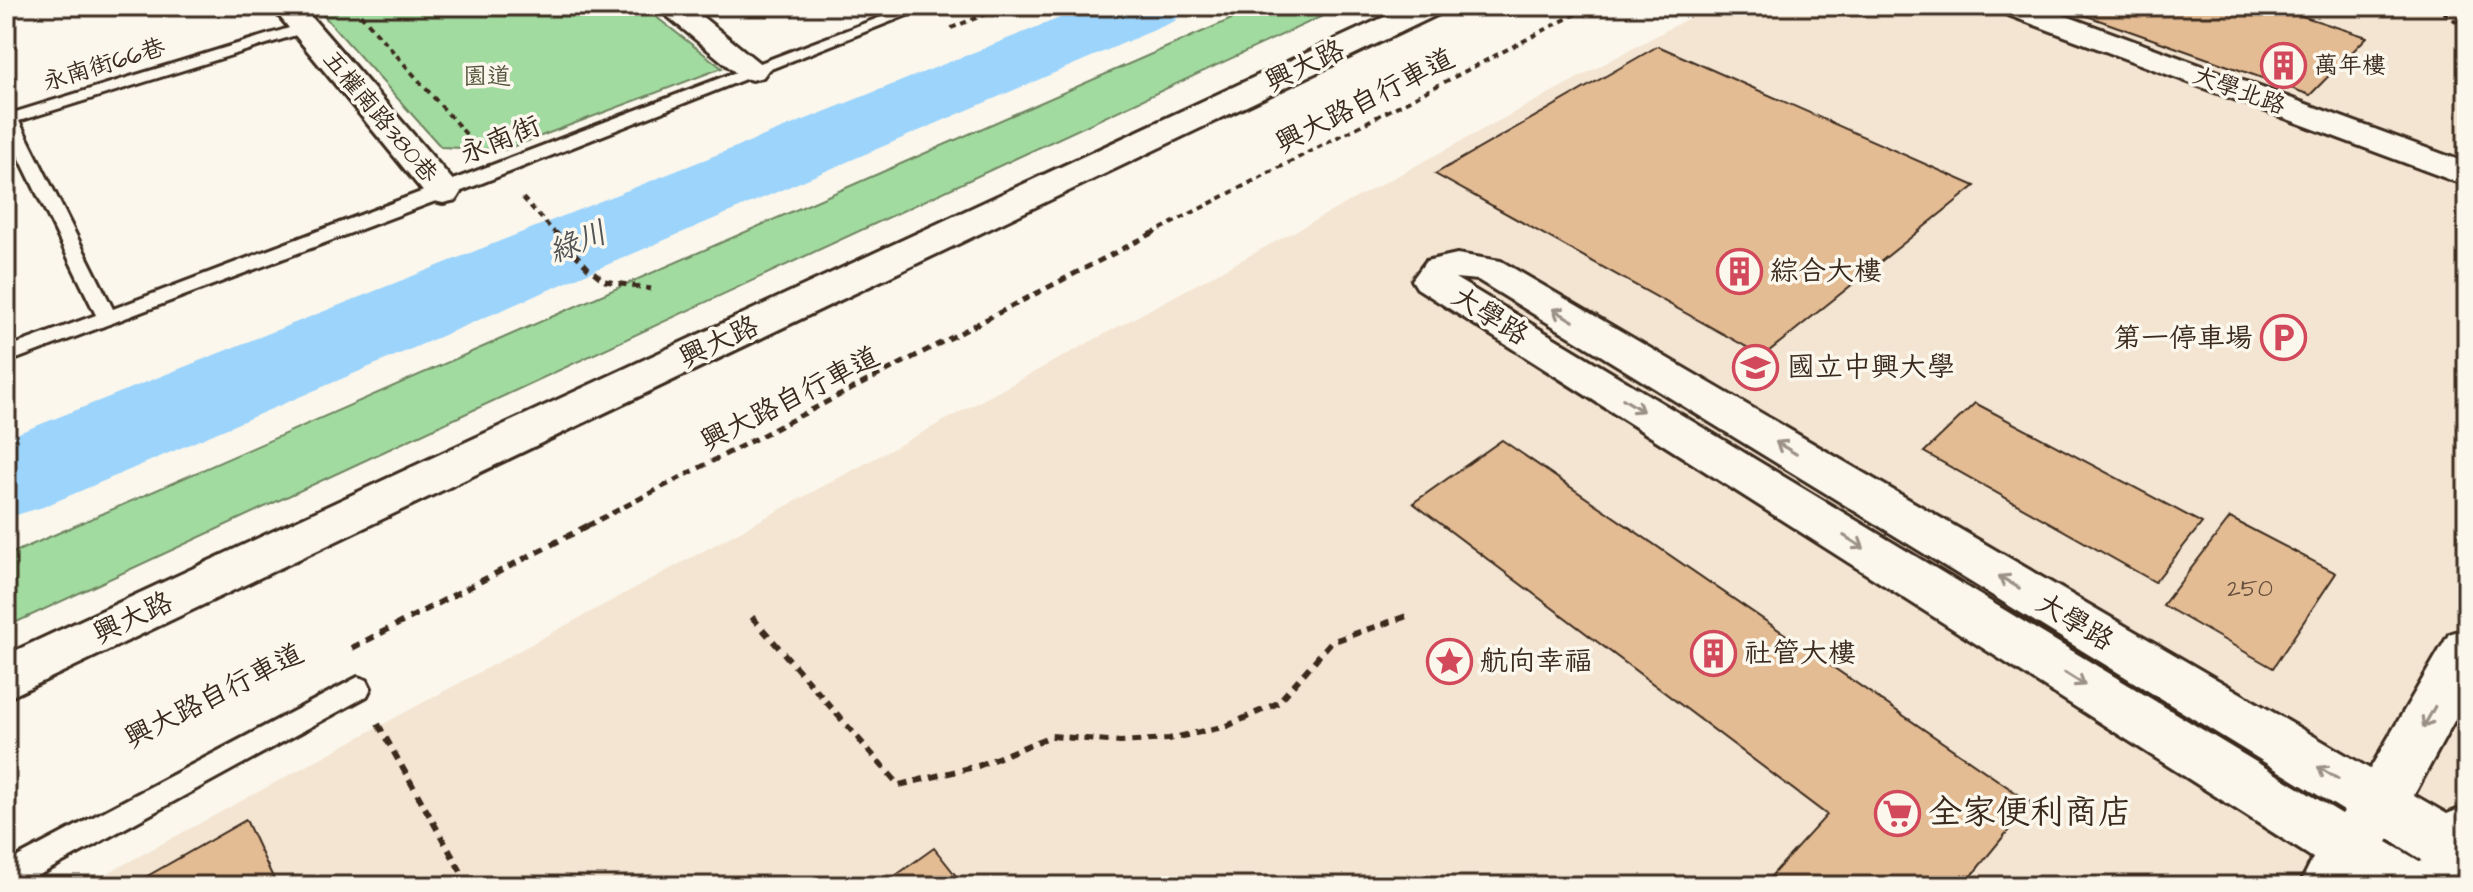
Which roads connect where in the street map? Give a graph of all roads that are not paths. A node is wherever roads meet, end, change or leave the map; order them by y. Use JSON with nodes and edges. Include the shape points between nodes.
{"nodes":[{"id":1,"x":670,"y":6,"type":"edge"},
{"id":2,"x":923,"y":6,"type":"edge"},
{"id":3,"x":1432,"y":6,"type":"edge"},
{"id":4,"x":2011,"y":6,"type":"edge"},
{"id":5,"x":295,"y":17,"type":"edge"},
{"id":6,"x":752,"y":70,"type":"junction"},
{"id":7,"x":8,"y":120,"type":"edge"},
{"id":8,"x":2467,"y":175,"type":"edge"},
{"id":9,"x":443,"y":192,"type":"junction"},
{"id":10,"x":107,"y":317,"type":"junction"},
{"id":11,"x":6,"y":356,"type":"edge"},
{"id":12,"x":2467,"y":649,"type":"edge"},
{"id":13,"x":6,"y":678,"type":"edge"},
{"id":14,"x":358,"y":688,"type":"road end"},
{"id":15,"x":2380,"y":804,"type":"junction"},
{"id":16,"x":2458,"y":856,"type":"edge"},
{"id":17,"x":2338,"y":868,"type":"edge"},
{"id":18,"x":6,"y":878,"type":"edge"},
{"id":19,"x":2408,"y":886,"type":"edge"}],
"edges":[{"from":1,"to":6,"type":"street"},
{"from":2,"to":6,"type":"lane","name":"永南街"},
{"from":3,"to":13,"type":"street","name":"興大路"},
{"from":4,"to":8,"type":"street","name":"大學北路"},
{"from":5,"to":7,"type":"lane","name":"永南街66巷"},
{"from":5,"to":9,"type":"street","name":"五權南路380巷"},
{"from":6,"to":9,"type":"lane","name":"永南街"},
{"from":7,"to":10,"type":"lane","name":"永南街66巷"},
{"from":9,"to":10,"type":"lane","name":"永南街"},
{"from":10,"to":11,"type":"lane","name":"永南街"},
{"from":12,"to":15,"type":"street","one_way":true},
{"from":14,"to":18,"type":"lane"},
{"from":15,"to":16,"type":"street","name":"大學路"},
{"from":15,"to":17,"type":"street"},
{"from":15,"to":17,"type":"street","name":"大學路","one_way":true,"via":[[1487,269],[1440,269],[1431,280]]},
{"from":17,"to":19,"type":"street","name":"大學路"}]}
